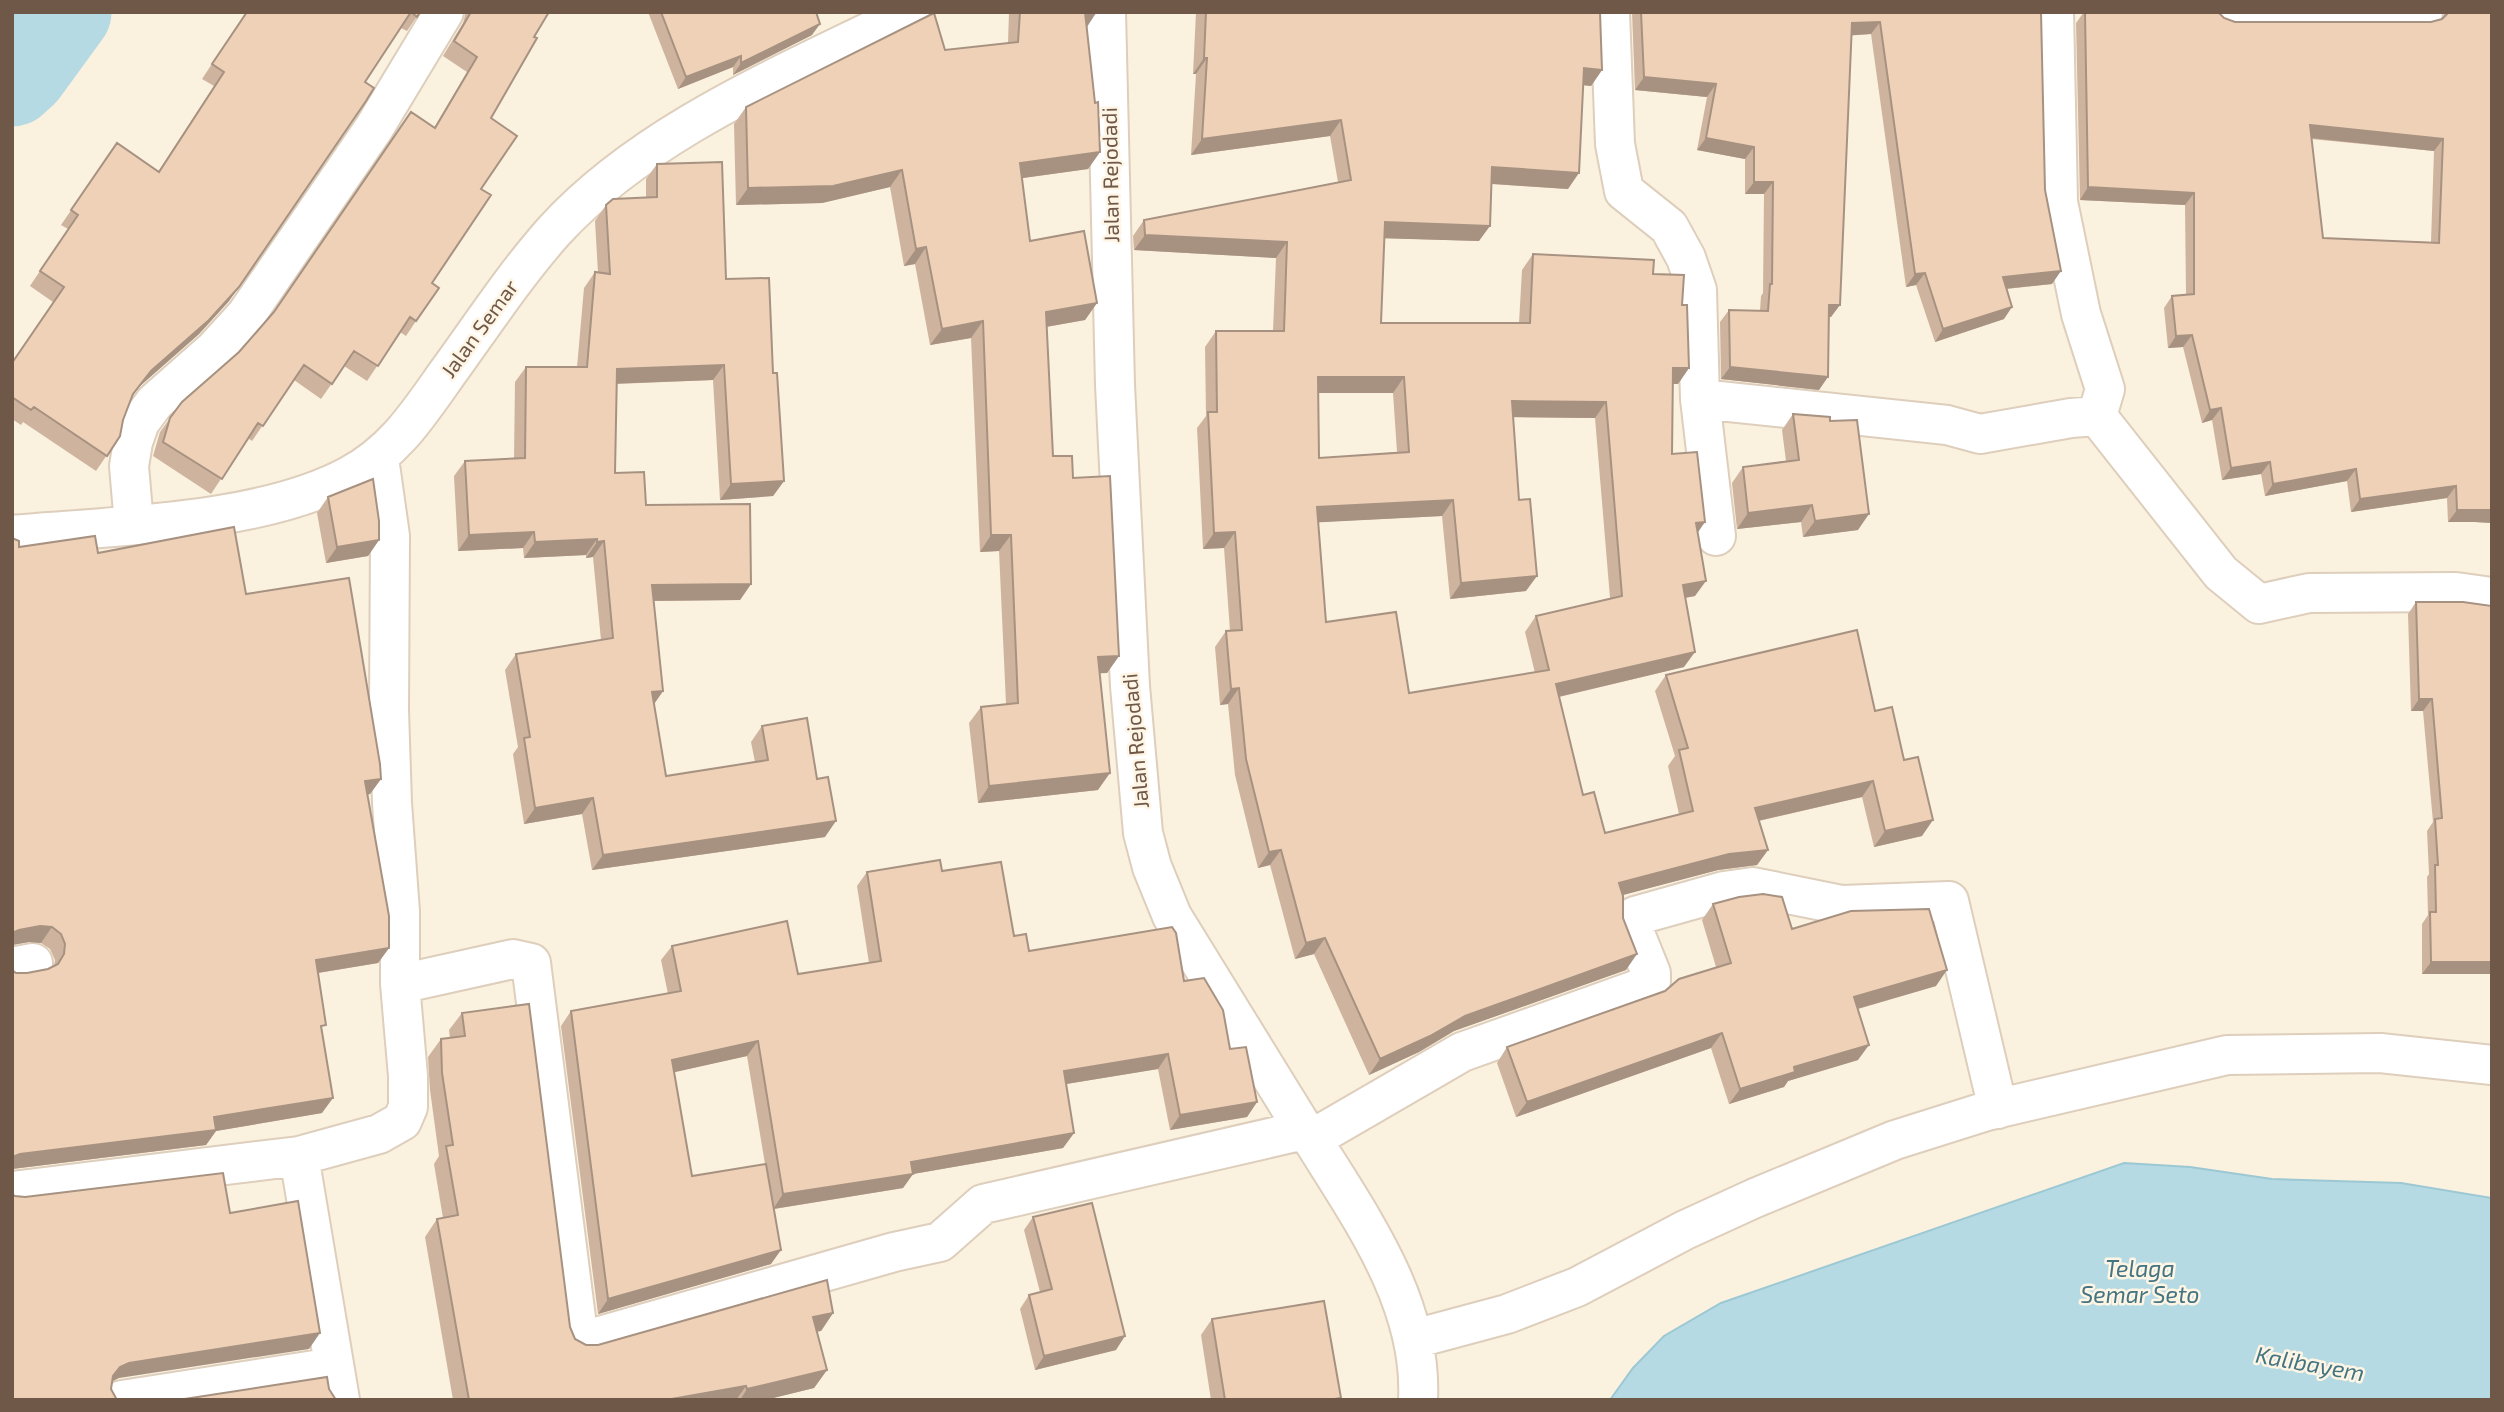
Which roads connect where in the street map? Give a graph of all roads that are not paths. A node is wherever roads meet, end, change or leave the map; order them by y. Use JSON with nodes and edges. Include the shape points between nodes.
{"nodes":[{"id":1,"x":444,"y":12,"type":"edge"},
{"id":2,"x":910,"y":12,"type":"edge"},
{"id":3,"x":1106,"y":12,"type":"edge"},
{"id":4,"x":1610,"y":12,"type":"edge"},
{"id":5,"x":2054,"y":12,"type":"edge"},
{"id":6,"x":2227,"y":12,"type":"edge"},
{"id":7,"x":2423,"y":12,"type":"edge"},
{"id":8,"x":2281,"y":13,"type":"edge"},
{"id":9,"x":1700,"y":399,"type":"junction"},
{"id":10,"x":2097,"y":416,"type":"junction"},
{"id":11,"x":379,"y":458,"type":"junction"},
{"id":12,"x":134,"y":524,"type":"junction"},
{"id":13,"x":12,"y":535,"type":"edge"},
{"id":14,"x":1716,"y":536,"type":"dead end"},
{"id":15,"x":2492,"y":597,"type":"edge"},
{"id":16,"x":400,"y":984,"type":"junction"},
{"id":17,"x":2492,"y":1065,"type":"edge"},
{"id":18,"x":1998,"y":1109,"type":"junction"},
{"id":19,"x":1308,"y":1134,"type":"junction"},
{"id":20,"x":299,"y":1156,"type":"junction"},
{"id":21,"x":12,"y":1191,"type":"edge"},
{"id":22,"x":1414,"y":1339,"type":"junction"},
{"id":23,"x":337,"y":1383,"type":"edge"},
{"id":24,"x":122,"y":1400,"type":"edge"},
{"id":25,"x":1418,"y":1400,"type":"edge"}],
"edges":[{"from":1,"to":12,"type":"street","via":[[374,128],[246,315],[140,422],[129,466]]},
{"from":2,"to":11,"type":"street","name":"Jalan Semar","via":[[721,106],[600,189],[555,231],[404,433]]},
{"from":3,"to":19,"type":"street","name":"Jalan Rejodadi","via":[[1115,385],[1130,686],[1143,833],[1172,916]]},
{"from":4,"to":9,"type":"street","via":[[1615,144],[1624,191],[1669,227],[1686,258],[1697,290]]},
{"from":5,"to":10,"type":"street","via":[[2058,202],[2081,314],[2105,390]]},
{"from":6,"to":8,"type":"street"},
{"from":7,"to":8,"type":"street"},
{"from":9,"to":10,"type":"street","via":[[1947,425],[1980,434]]},
{"from":9,"to":14,"type":"street"},
{"from":10,"to":15,"type":"street","via":[[2221,573],[2259,604],[2309,593],[2456,592]]},
{"from":11,"to":12,"type":"street","name":"Jalan Semar","via":[[312,493],[268,505]]},
{"from":11,"to":16,"type":"street","via":[[390,536],[389,710],[401,912]]},
{"from":12,"to":13,"type":"street","name":"Jalan Semar"},
{"from":16,"to":19,"type":"street","via":[[513,959],[531,962],[579,1342],[940,1242],[983,1204]]},
{"from":16,"to":20,"type":"street","via":[[408,1076],[408,1107],[402,1121],[379,1135]]},
{"from":17,"to":18,"type":"street","via":[[2380,1053],[2227,1055]]},
{"from":18,"to":19,"type":"street","via":[[1949,901],[1842,905],[1753,887],[1635,916],[1632,926],[1651,973],[1647,986],[1462,1052]]},
{"from":18,"to":22,"type":"street","via":[[1895,1140],[1827,1167],[1685,1230],[1577,1287],[1507,1314]]},
{"from":19,"to":22,"type":"street","name":"Jalan Rejodadi","via":[[1394,1280]]},
{"from":20,"to":21,"type":"street"},
{"from":20,"to":23,"type":"street"},
{"from":22,"to":25,"type":"street","name":"Jalan Rejodadi"},
{"from":23,"to":24,"type":"street"}]}
